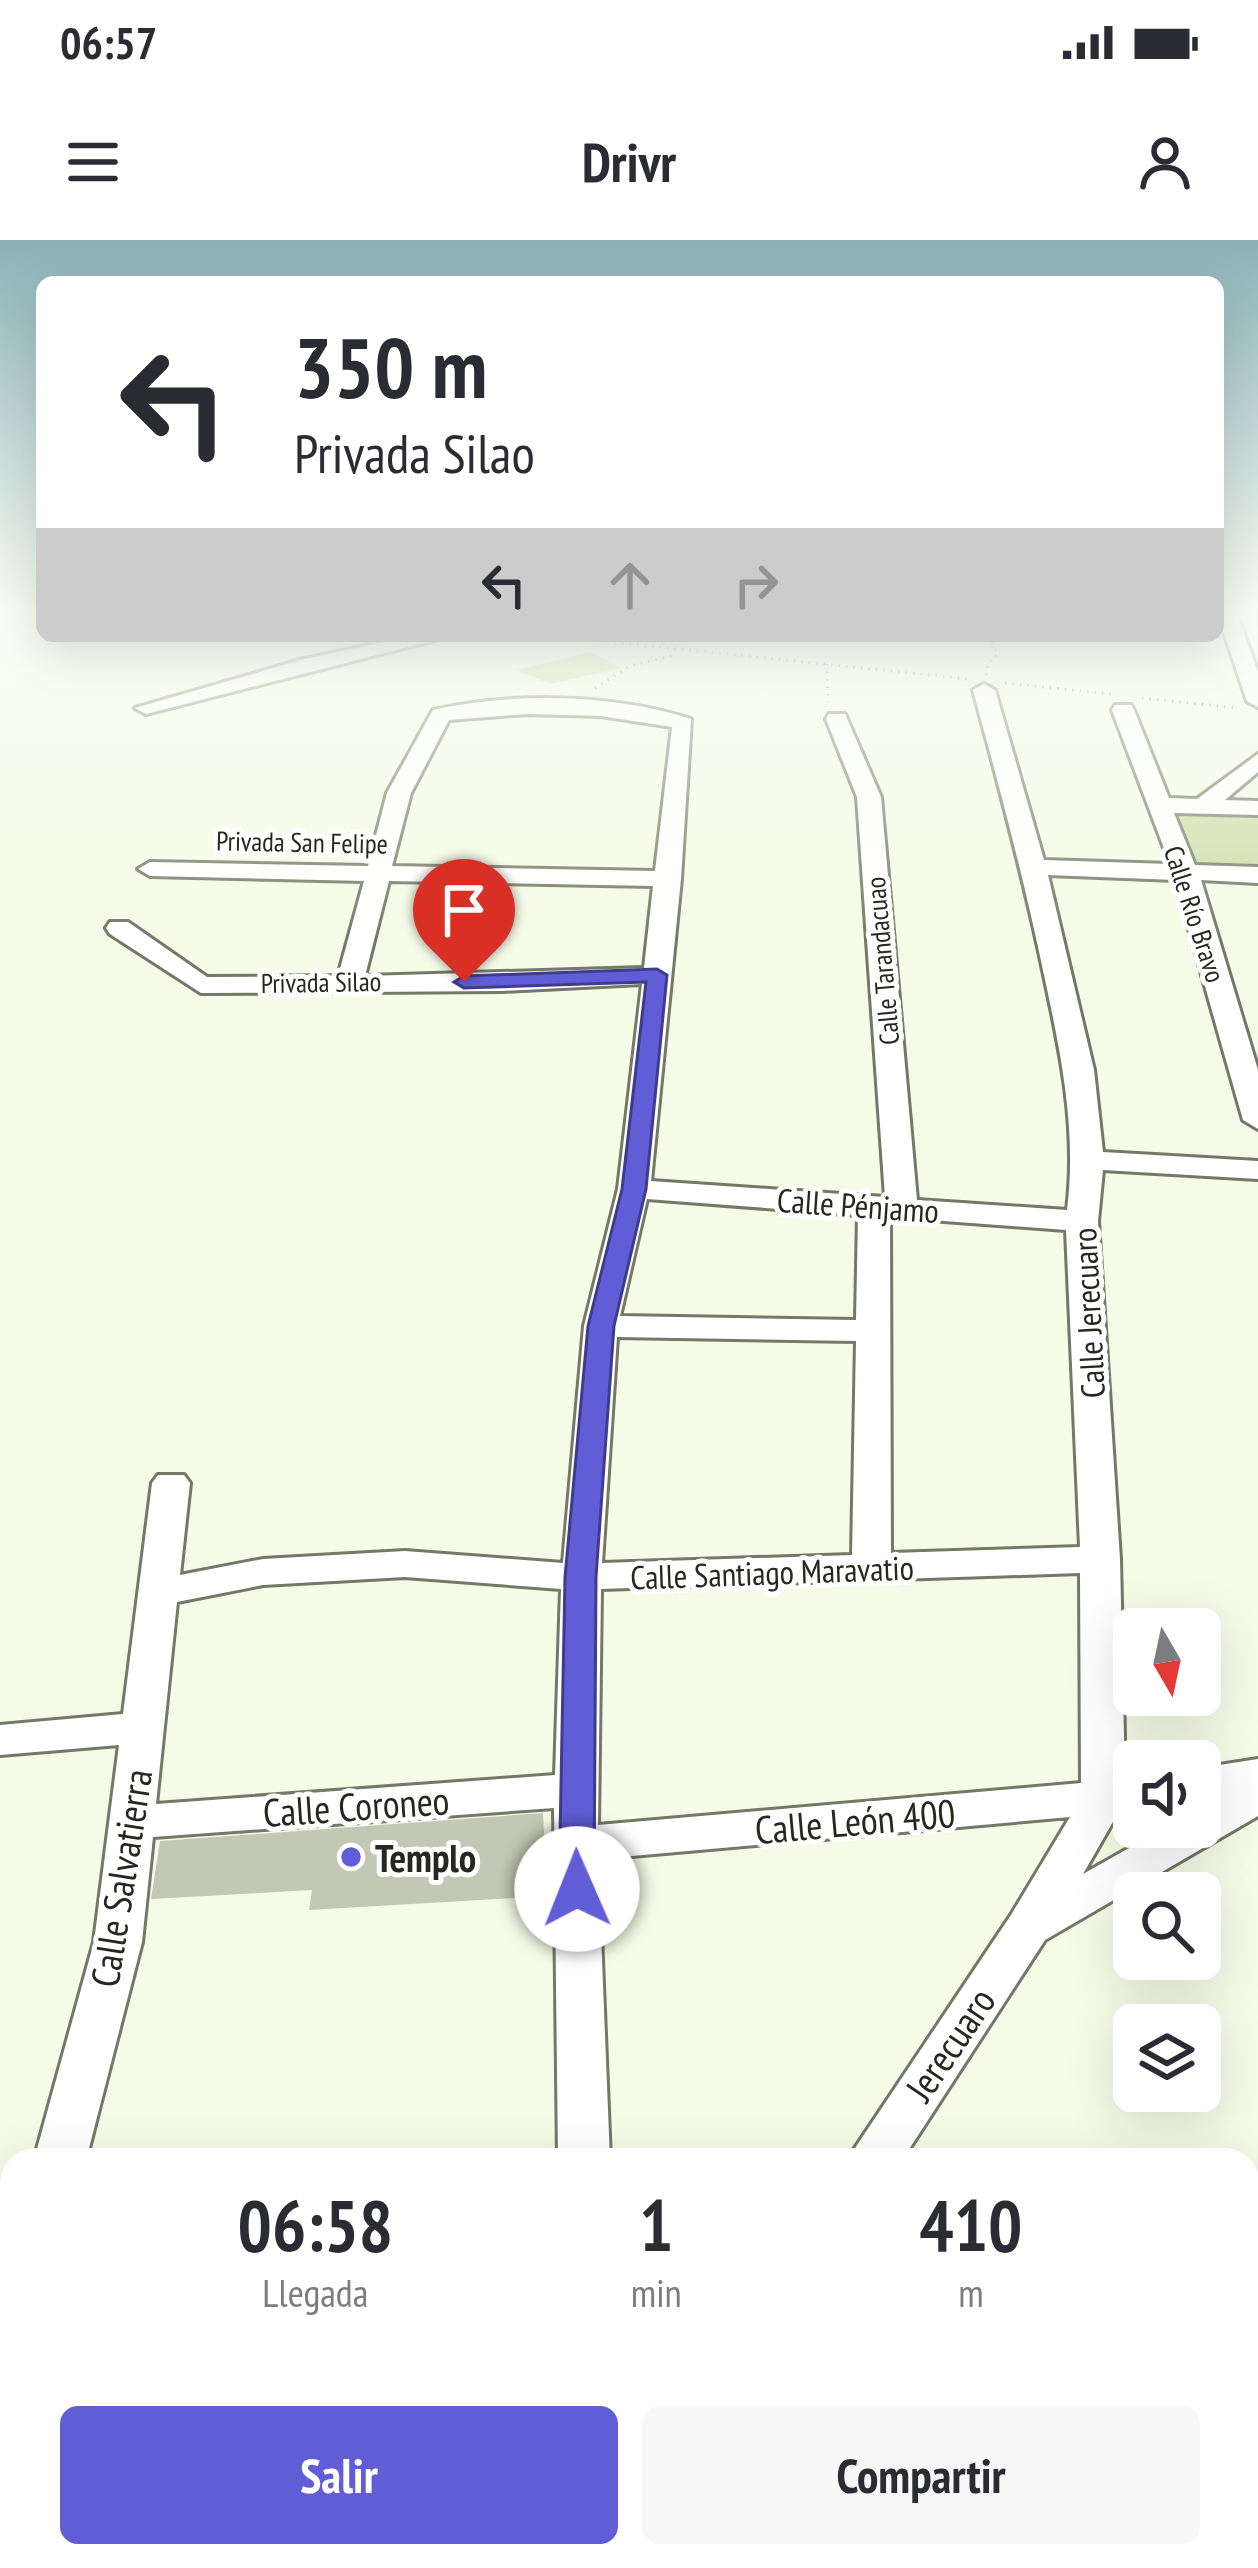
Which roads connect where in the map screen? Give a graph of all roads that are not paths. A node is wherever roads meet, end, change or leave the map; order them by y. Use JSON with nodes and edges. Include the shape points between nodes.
{"nodes":[{"id":1,"x":436,"y":724,"type":"edge"},
{"id":2,"x":681,"y":724,"type":"edge"},
{"id":3,"x":839,"y":724,"type":"edge"},
{"id":4,"x":994,"y":724,"type":"edge"},
{"id":5,"x":1128,"y":724,"type":"edge"},
{"id":6,"x":1258,"y":761,"type":"edge"},
{"id":7,"x":1159,"y":805,"type":"junction"},
{"id":8,"x":1203,"y":806,"type":"junction"},
{"id":9,"x":1258,"y":808,"type":"edge"},
{"id":10,"x":1034,"y":867,"type":"junction"},
{"id":11,"x":150,"y":869,"type":"dead end"},
{"id":12,"x":377,"y":873,"type":"junction"},
{"id":13,"x":1186,"y":873,"type":"junction"},
{"id":14,"x":1258,"y":875,"type":"edge"},
{"id":15,"x":668,"y":878,"type":"junction"},
{"id":16,"x":119,"y":928,"type":"dead end"},
{"id":17,"x":657,"y":975,"type":"junction"},
{"id":18,"x":350,"y":981,"type":"junction"},
{"id":19,"x":1258,"y":1120,"type":"edge"},
{"id":20,"x":1089,"y":1160,"type":"junction"},
{"id":21,"x":1258,"y":1170,"type":"edge"},
{"id":22,"x":634,"y":1189,"type":"junction"},
{"id":23,"x":888,"y":1207,"type":"junction"},
{"id":24,"x":1082,"y":1221,"type":"junction"},
{"id":25,"x":601,"y":1326,"type":"junction"},
{"id":26,"x":870,"y":1331,"type":"junction"},
{"id":27,"x":171,"y":1483,"type":"dead end"},
{"id":28,"x":1100,"y":1558,"type":"junction"},
{"id":29,"x":871,"y":1570,"type":"junction"},
{"id":30,"x":580,"y":1577,"type":"junction"},
{"id":31,"x":158,"y":1592,"type":"junction"},
{"id":32,"x":142,"y":1728,"type":"junction"},
{"id":33,"x":0,"y":1740,"type":"edge"},
{"id":34,"x":1114,"y":1740,"type":"edge"},
{"id":35,"x":1258,"y":1774,"type":"edge"},
{"id":36,"x":1221,"y":1780,"type":"edge"},
{"id":37,"x":577,"y":1790,"type":"junction"},
{"id":38,"x":1258,"y":1796,"type":"edge"},
{"id":39,"x":1113,"y":1798,"type":"edge"},
{"id":40,"x":1113,"y":1805,"type":"edge"},
{"id":41,"x":135,"y":1822,"type":"junction"},
{"id":42,"x":575,"y":1844,"type":"junction"},
{"id":43,"x":1028,"y":1928,"type":"junction"},
{"id":44,"x":63,"y":2148,"type":"edge"},
{"id":45,"x":584,"y":2148,"type":"edge"},
{"id":46,"x":881,"y":2148,"type":"edge"}],
"edges":[{"from":1,"to":12,"type":"street","via":[[399,793]]},
{"from":2,"to":15,"type":"street"},
{"from":3,"to":23,"type":"street","name":"Calle Tarandacuao","via":[[869,797]]},
{"from":4,"to":10,"type":"street","name":"Calle Jerecuaro"},
{"from":5,"to":7,"type":"street","name":"Calle Río Bravo"},
{"from":6,"to":8,"type":"street"},
{"from":7,"to":8,"type":"street"},
{"from":7,"to":13,"type":"street","name":"Calle Río Bravo"},
{"from":8,"to":9,"type":"street"},
{"from":10,"to":13,"type":"street"},
{"from":10,"to":20,"type":"street","name":"Calle Jerecuaro"},
{"from":11,"to":12,"type":"street","name":"Privada San Felipe"},
{"from":12,"to":15,"type":"street","name":"Privada San Felipe"},
{"from":12,"to":18,"type":"street"},
{"from":13,"to":14,"type":"street"},
{"from":13,"to":19,"type":"street","name":"Calle Río Bravo"},
{"from":15,"to":17,"type":"street"},
{"from":16,"to":18,"type":"street","name":"Privada Silao","via":[[201,985]]},
{"from":17,"to":18,"type":"street","name":"Privada Silao"},
{"from":17,"to":22,"type":"street"},
{"from":20,"to":21,"type":"street"},
{"from":20,"to":24,"type":"street","name":"Calle Jerecuaro"},
{"from":22,"to":23,"type":"street","name":"Calle Pénjamo"},
{"from":22,"to":25,"type":"street"},
{"from":23,"to":24,"type":"street","name":"Calle Pénjamo"},
{"from":23,"to":26,"type":"street","name":"Calle Tarandacuao"},
{"from":24,"to":28,"type":"street","name":"Calle Jerecuaro"},
{"from":25,"to":26,"type":"street"},
{"from":25,"to":30,"type":"street"},
{"from":26,"to":29,"type":"street","name":"Calle Tarandacuao"},
{"from":27,"to":31,"type":"street","name":"Calle Salvatierra"},
{"from":28,"to":29,"type":"street","name":"Calle Santiago Maravatio"},
{"from":28,"to":34,"type":"street","name":"Calle Jerecuaro"},
{"from":29,"to":30,"type":"street","name":"Calle Santiago Maravatio"},
{"from":30,"to":31,"type":"street","name":"Calle Santiago Maravatio","via":[[405,1564],[263,1572]]},
{"from":30,"to":37,"type":"street"},
{"from":31,"to":32,"type":"street","name":"Calle Salvatierra"},
{"from":32,"to":33,"type":"street"},
{"from":32,"to":41,"type":"street","name":"Calle Salvatierra"},
{"from":35,"to":36,"type":"street"},
{"from":37,"to":41,"type":"street","name":"Calle Coroneo"},
{"from":37,"to":42,"type":"street"},
{"from":38,"to":43,"type":"street"},
{"from":39,"to":42,"type":"street","name":"Calle León 400"},
{"from":40,"to":43,"type":"street"},
{"from":41,"to":44,"type":"street","name":"Calle Salvatierra","via":[[118,1942]]},
{"from":42,"to":45,"type":"street"},
{"from":43,"to":46,"type":"street","name":"Jerecuaro"}]}
